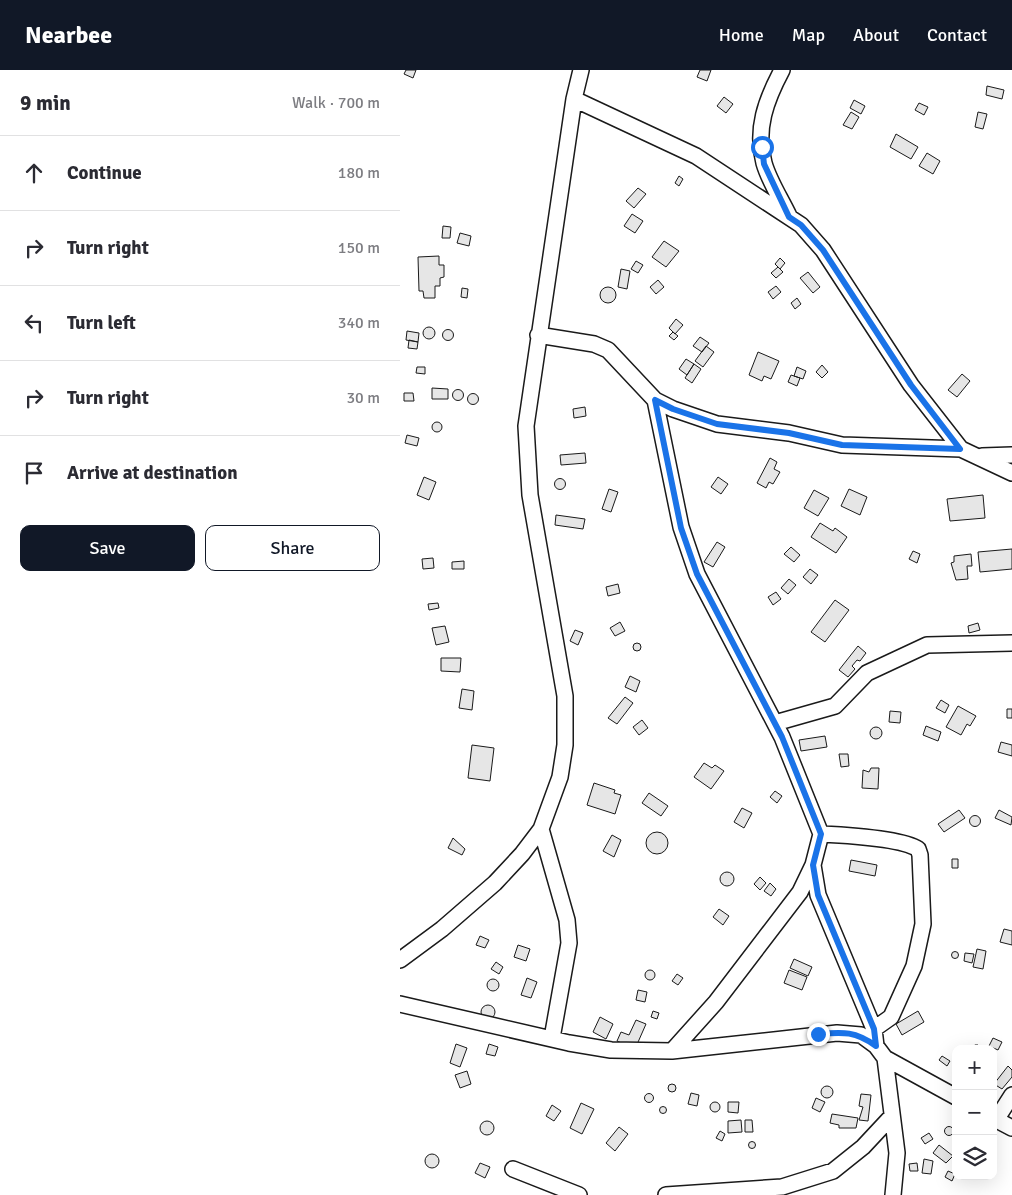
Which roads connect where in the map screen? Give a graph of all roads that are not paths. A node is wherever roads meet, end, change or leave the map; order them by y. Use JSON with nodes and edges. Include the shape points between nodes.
{"nodes":[{"id":1,"x":581,"y":70,"type":"edge"},
{"id":2,"x":782,"y":70,"type":"edge"},
{"id":3,"x":574,"y":99,"type":"junction"},
{"id":4,"x":789,"y":217,"type":"junction"},
{"id":5,"x":538,"y":335,"type":"junction"},
{"id":6,"x":655,"y":400,"type":"junction"},
{"id":7,"x":960,"y":449,"type":"junction"},
{"id":8,"x":976,"y":456,"type":"junction"},
{"id":9,"x":1012,"y":456,"type":"edge"},
{"id":10,"x":1012,"y":473,"type":"edge"},
{"id":11,"x":1012,"y":643,"type":"edge"},
{"id":12,"x":775,"y":722,"type":"junction"},
{"id":13,"x":542,"y":829,"type":"junction"},
{"id":14,"x":821,"y":834,"type":"junction"},
{"id":15,"x":813,"y":865,"type":"junction"},
{"id":16,"x":400,"y":960,"type":"edge"},
{"id":17,"x":400,"y":1004,"type":"edge"},
{"id":18,"x":874,"y":1029,"type":"junction"},
{"id":19,"x":552,"y":1038,"type":"junction"},
{"id":20,"x":672,"y":1051,"type":"junction"},
{"id":21,"x":880,"y":1052,"type":"junction"},
{"id":22,"x":1012,"y":1095,"type":"edge"},
{"id":23,"x":952,"y":1096,"type":"edge"},
{"id":24,"x":997,"y":1116,"type":"edge"},
{"id":25,"x":891,"y":1117,"type":"junction"},
{"id":26,"x":997,"y":1120,"type":"edge"},
{"id":27,"x":1012,"y":1128,"type":"edge"},
{"id":28,"x":513,"y":1170,"type":"dead end"},
{"id":29,"x":710,"y":1193,"type":"edge"},
{"id":30,"x":579,"y":1195,"type":"edge"},
{"id":31,"x":666,"y":1195,"type":"edge"},
{"id":32,"x":893,"y":1195,"type":"edge"}],
"edges":[{"from":1,"to":3,"type":"street"},
{"from":2,"to":4,"type":"street","via":[[767,98],[761,130],[764,164]]},
{"from":3,"to":4,"type":"street","via":[[696,156]]},
{"from":3,"to":5,"type":"street"},
{"from":4,"to":7,"type":"street","via":[[801,225],[823,250],[911,385]]},
{"from":5,"to":6,"type":"street","via":[[594,344],[608,350]]},
{"from":5,"to":13,"type":"street","via":[[526,426],[527,462],[566,716],[560,777]]},
{"from":6,"to":7,"type":"street","via":[[717,424],[789,433],[842,445]]},
{"from":6,"to":12,"type":"street","via":[[681,528],[697,574]]},
{"from":7,"to":8,"type":"street"},
{"from":8,"to":9,"type":"street"},
{"from":8,"to":10,"type":"street"},
{"from":11,"to":12,"type":"street","via":[[927,645],[867,673],[835,706]]},
{"from":12,"to":14,"type":"street"},
{"from":13,"to":16,"type":"street","via":[[495,883]]},
{"from":13,"to":19,"type":"street","via":[[567,920],[569,943]]},
{"from":14,"to":15,"type":"street"},
{"from":14,"to":18,"type":"street","via":[[855,835],[909,845],[918,849],[920,855],[923,924],[914,966],[891,1016]]},
{"from":15,"to":18,"type":"street","via":[[818,895]]},
{"from":15,"to":20,"type":"street","via":[[800,892],[716,1002]]},
{"from":17,"to":19,"type":"street"},
{"from":18,"to":21,"type":"street"},
{"from":19,"to":20,"type":"street","via":[[610,1050]]},
{"from":20,"to":21,"type":"street","via":[[836,1032],[861,1035]]},
{"from":21,"to":23,"type":"street"},
{"from":21,"to":25,"type":"street","via":[[890,1087]]},
{"from":22,"to":24,"type":"street"},
{"from":25,"to":29,"type":"street","via":[[863,1147],[833,1170],[782,1187]]},
{"from":25,"to":32,"type":"street","via":[[897,1152]]},
{"from":26,"to":27,"type":"street"},
{"from":28,"to":30,"type":"street"},
{"from":29,"to":31,"type":"street"}]}
